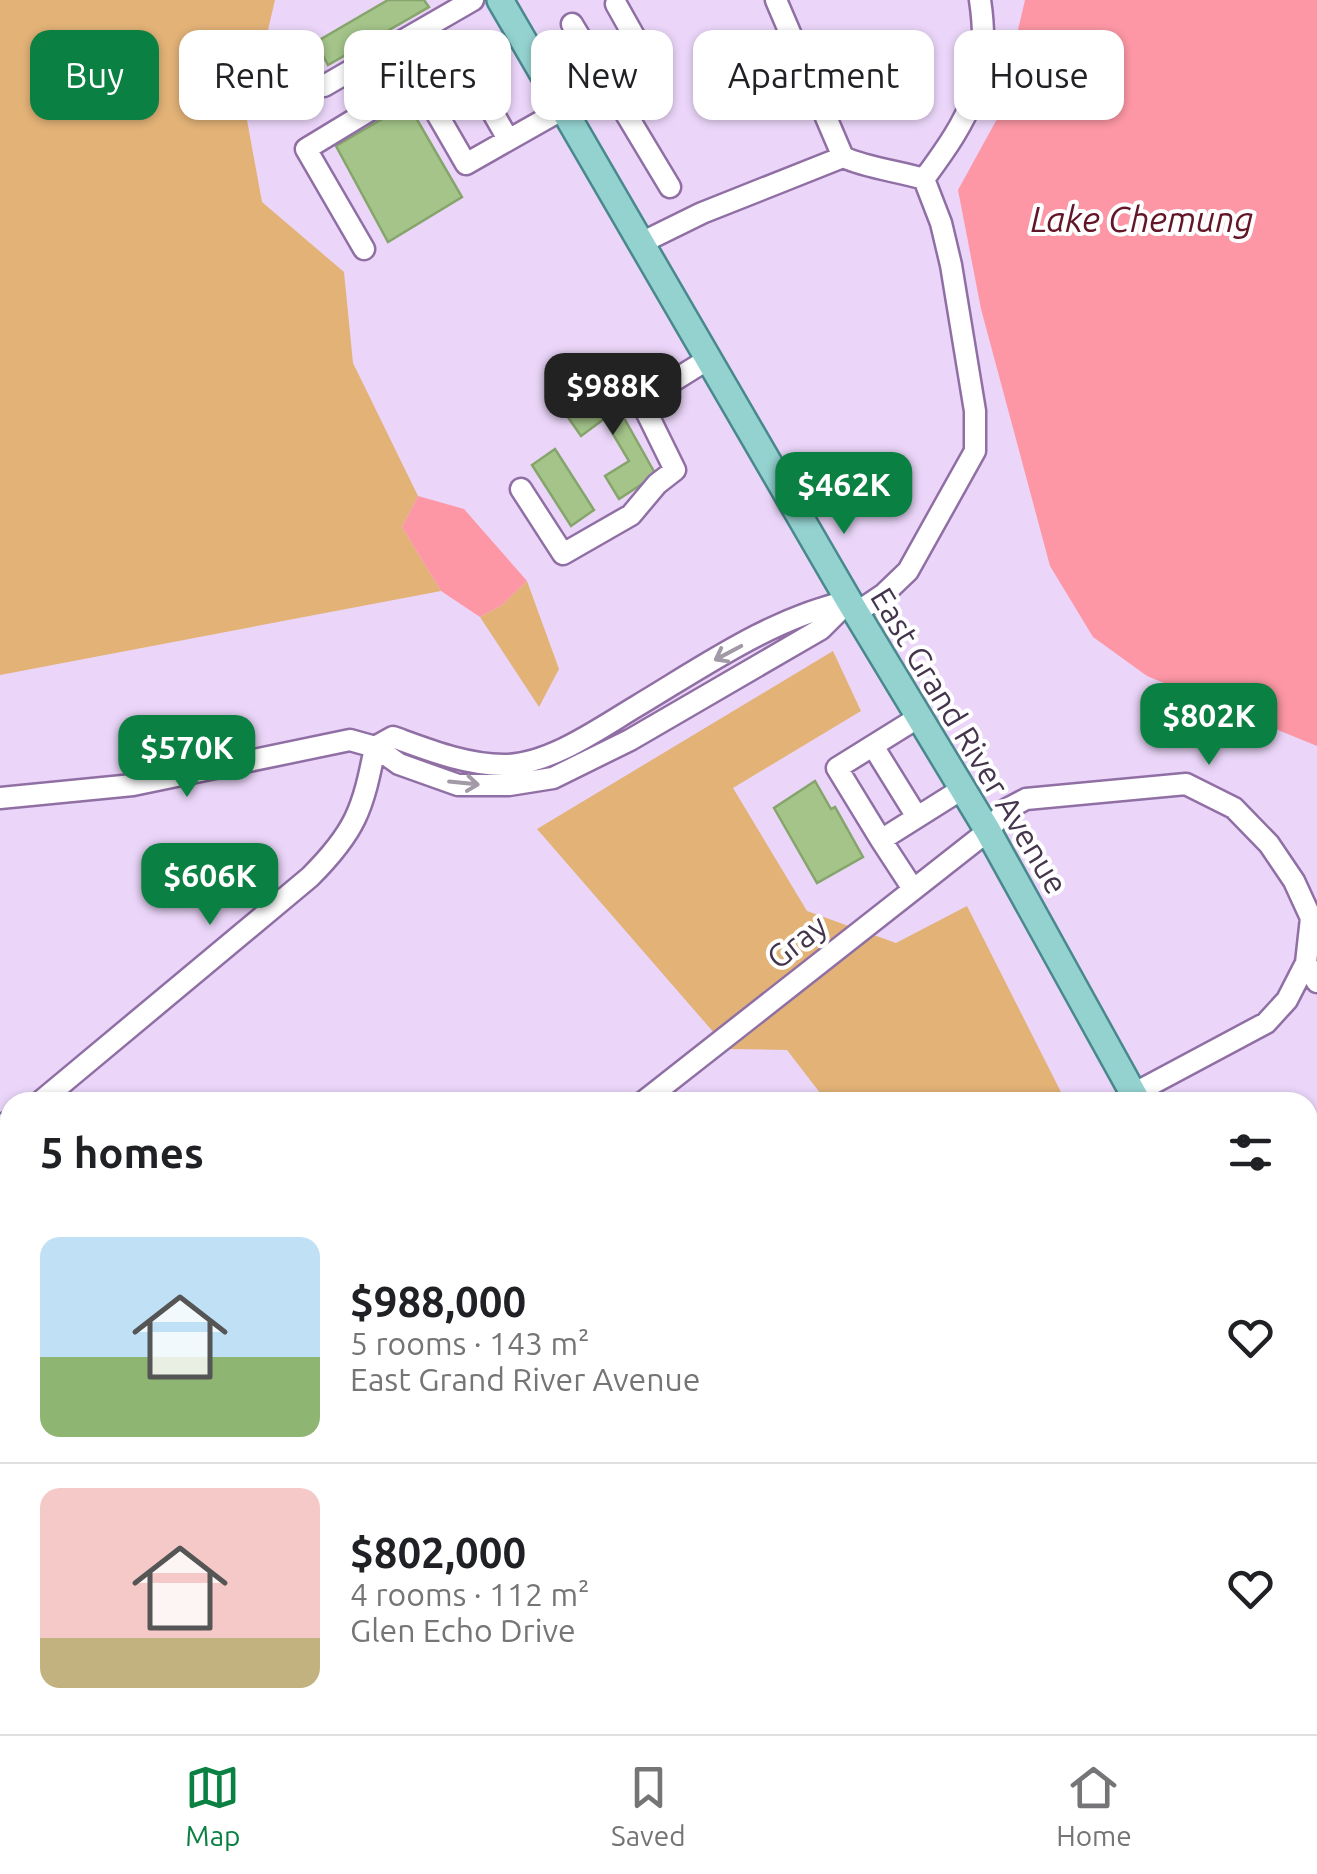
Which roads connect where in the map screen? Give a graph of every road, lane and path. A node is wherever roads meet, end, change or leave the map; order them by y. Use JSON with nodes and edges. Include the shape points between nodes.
{"nodes":[{"id":1,"x":473,"y":0,"type":"edge"},
{"id":2,"x":500,"y":0,"type":"edge"},
{"id":3,"x":776,"y":0,"type":"edge"},
{"id":4,"x":980,"y":0,"type":"edge"},
{"id":5,"x":616,"y":4,"type":"dead end"},
{"id":6,"x":572,"y":24,"type":"dead end"},
{"id":7,"x":576,"y":30,"type":"edge"},
{"id":8,"x":630,"y":30,"type":"edge"},
{"id":9,"x":531,"y":52,"type":"edge"},
{"id":10,"x":324,"y":86,"type":"dead end"},
{"id":11,"x":353,"y":120,"type":"edge"},
{"id":12,"x":441,"y":120,"type":"edge"},
{"id":13,"x":497,"y":120,"type":"edge"},
{"id":14,"x":542,"y":120,"type":"edge"},
{"id":15,"x":571,"y":120,"type":"edge"},
{"id":16,"x":630,"y":120,"type":"edge"},
{"id":17,"x":508,"y":139,"type":"junction"},
{"id":18,"x":843,"y":157,"type":"junction"},
{"id":19,"x":924,"y":179,"type":"junction"},
{"id":20,"x":670,"y":187,"type":"dead end"},
{"id":21,"x":643,"y":242,"type":"junction"},
{"id":22,"x":364,"y":248,"type":"dead end"},
{"id":23,"x":710,"y":358,"type":"junction"},
{"id":24,"x":521,"y":489,"type":"dead end"},
{"id":25,"x":852,"y":607,"type":"junction"},
{"id":26,"x":760,"y":636,"type":"junction"},
{"id":27,"x":773,"y":658,"type":"junction"},
{"id":28,"x":619,"y":717,"type":"junction"},
{"id":29,"x":919,"y":718,"type":"junction"},
{"id":30,"x":630,"y":740,"type":"junction"},
{"id":31,"x":873,"y":746,"type":"junction"},
{"id":32,"x":375,"y":748,"type":"junction"},
{"id":33,"x":508,"y":775,"type":"junction"},
{"id":34,"x":962,"y":789,"type":"junction"},
{"id":35,"x":0,"y":798,"type":"edge"},
{"id":36,"x":918,"y":817,"type":"junction"},
{"id":37,"x":988,"y":831,"type":"junction"},
{"id":38,"x":882,"y":840,"type":"junction"},
{"id":39,"x":913,"y":889,"type":"junction"},
{"id":40,"x":1314,"y":919,"type":"edge"},
{"id":41,"x":1306,"y":963,"type":"junction"},
{"id":42,"x":1317,"y":982,"type":"edge"},
{"id":43,"x":52,"y":1092,"type":"edge"},
{"id":44,"x":657,"y":1092,"type":"edge"},
{"id":45,"x":1132,"y":1092,"type":"edge"},
{"id":46,"x":1145,"y":1092,"type":"edge"}],
"edges":[{"from":1,"to":10,"type":"street"},
{"from":2,"to":9,"type":"main road","name":"East Grand River Avenue"},
{"from":3,"to":18,"type":"street"},
{"from":4,"to":19,"type":"street","via":[[982,75],[966,118]]},
{"from":5,"to":8,"type":"street"},
{"from":6,"to":7,"type":"street"},
{"from":11,"to":22,"type":"street","via":[[306,148]]},
{"from":12,"to":17,"type":"street","via":[[466,164]]},
{"from":13,"to":17,"type":"street"},
{"from":14,"to":17,"type":"street"},
{"from":15,"to":21,"type":"main road","name":"East Grand River Avenue"},
{"from":16,"to":20,"type":"street"},
{"from":18,"to":19,"type":"street"},
{"from":18,"to":21,"type":"street"},
{"from":19,"to":25,"type":"street","via":[[951,264],[975,411],[975,451],[908,571],[884,594]]},
{"from":21,"to":23,"type":"main road","name":"East Grand River Avenue"},
{"from":23,"to":24,"type":"street","via":[[641,400],[675,470],[632,515],[563,554]]},
{"from":23,"to":25,"type":"main road","name":"East Grand River Avenue"},
{"from":25,"to":26,"type":"street","via":[[808,610]]},
{"from":25,"to":27,"type":"street"},
{"from":25,"to":29,"type":"main road","name":"East Grand River Avenue"},
{"from":26,"to":27,"type":"street"},
{"from":26,"to":28,"type":"street","one_way":true},
{"from":27,"to":30,"type":"street"},
{"from":28,"to":30,"type":"street"},
{"from":28,"to":33,"type":"street"},
{"from":29,"to":31,"type":"street"},
{"from":29,"to":34,"type":"main road","name":"East Grand River Avenue"},
{"from":30,"to":33,"type":"street","via":[[553,778]]},
{"from":31,"to":36,"type":"street"},
{"from":31,"to":38,"type":"street","via":[[837,768]]},
{"from":32,"to":33,"type":"street","via":[[393,737]]},
{"from":32,"to":35,"type":"street","via":[[350,740],[133,785]]},
{"from":32,"to":43,"type":"street","via":[[366,797],[341,846]]},
{"from":34,"to":36,"type":"street"},
{"from":34,"to":37,"type":"main road","name":"East Grand River Avenue"},
{"from":36,"to":38,"type":"street"},
{"from":37,"to":39,"type":"street","name":"Gray"},
{"from":37,"to":40,"type":"street","name":"Gray","via":[[1026,799],[1186,784],[1234,808],[1268,844]]},
{"from":37,"to":45,"type":"main road","name":"East Grand River Avenue"},
{"from":38,"to":39,"type":"street"},
{"from":39,"to":44,"type":"street","name":"Gray"},
{"from":40,"to":41,"type":"street"},
{"from":41,"to":42,"type":"street"},
{"from":41,"to":46,"type":"street","via":[[1266,1023]]}]}
